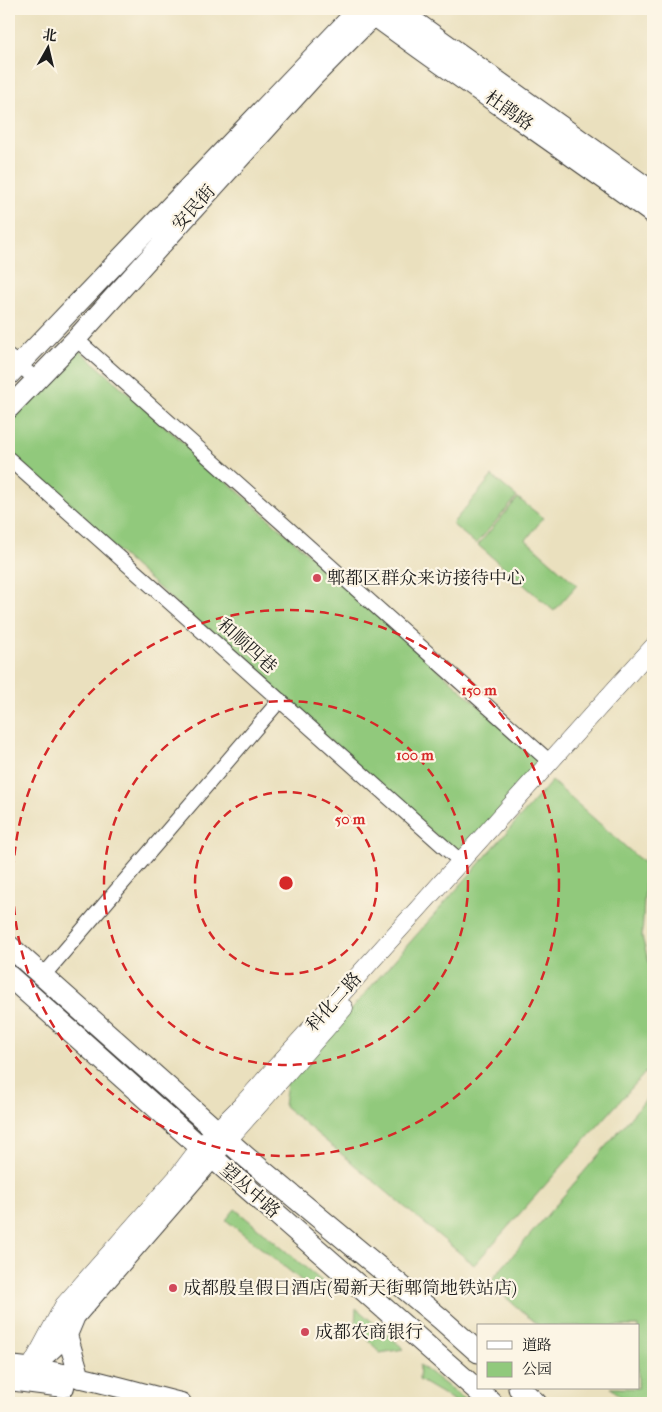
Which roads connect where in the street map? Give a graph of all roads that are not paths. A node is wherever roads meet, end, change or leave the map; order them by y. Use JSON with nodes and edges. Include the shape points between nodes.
{"nodes":[{"id":1,"x":397,"y":9,"type":"edge"},
{"id":2,"x":370,"y":10,"type":"edge"},
{"id":3,"x":653,"y":192,"type":"edge"},
{"id":4,"x":653,"y":214,"type":"edge"},
{"id":5,"x":76,"y":339,"type":"junction"},
{"id":6,"x":12,"y":366,"type":"edge"},
{"id":7,"x":36,"y":379,"type":"junction"},
{"id":8,"x":9,"y":408,"type":"edge"},
{"id":9,"x":9,"y":459,"type":"edge"},
{"id":10,"x":653,"y":647,"type":"edge"},
{"id":11,"x":653,"y":659,"type":"edge"},
{"id":12,"x":280,"y":700,"type":"junction"},
{"id":13,"x":550,"y":762,"type":"junction"},
{"id":14,"x":460,"y":861,"type":"junction"},
{"id":15,"x":9,"y":946,"type":"edge"},
{"id":16,"x":9,"y":976,"type":"edge"},
{"id":17,"x":43,"y":976,"type":"junction"},
{"id":18,"x":222,"y":1135,"type":"junction"},
{"id":19,"x":206,"y":1153,"type":"junction"},
{"id":20,"x":67,"y":1336,"type":"junction"},
{"id":21,"x":477,"y":1351,"type":"edge"},
{"id":22,"x":9,"y":1366,"type":"edge"},
{"id":23,"x":31,"y":1368,"type":"junction"},
{"id":24,"x":9,"y":1373,"type":"edge"},
{"id":25,"x":80,"y":1378,"type":"junction"},
{"id":26,"x":9,"y":1380,"type":"edge"},
{"id":27,"x":56,"y":1386,"type":"junction"},
{"id":28,"x":477,"y":1390,"type":"edge"},
{"id":29,"x":477,"y":1390,"type":"edge"},
{"id":30,"x":521,"y":1390,"type":"edge"},
{"id":31,"x":134,"y":1402,"type":"edge"},
{"id":32,"x":181,"y":1403,"type":"edge"},
{"id":33,"x":492,"y":1403,"type":"edge"},
{"id":34,"x":536,"y":1403,"type":"edge"}],
"edges":[{"from":1,"to":3,"type":"main road","name":"杜鹃路"},
{"from":2,"to":4,"type":"main road","name":"杜鹃路","via":[[427,55]]},
{"from":2,"to":5,"type":"main road","name":"安民街"},
{"from":2,"to":6,"type":"main road","name":"安民街"},
{"from":5,"to":7,"type":"main road","name":"安民街"},
{"from":5,"to":13,"type":"street"},
{"from":6,"to":7,"type":"street"},
{"from":7,"to":8,"type":"main road","name":"安民街"},
{"from":9,"to":12,"type":"street","name":"和顺四巷"},
{"from":10,"to":13,"type":"street","name":"科化二路"},
{"from":11,"to":18,"type":"street"},
{"from":12,"to":14,"type":"street","name":"和顺四巷"},
{"from":12,"to":17,"type":"street"},
{"from":13,"to":14,"type":"street","name":"科化二路"},
{"from":14,"to":18,"type":"street","name":"科化二路"},
{"from":15,"to":17,"type":"main road","name":"望丛中路"},
{"from":16,"to":19,"type":"main road","name":"望丛中路"},
{"from":17,"to":18,"type":"main road","name":"望丛中路"},
{"from":18,"to":19,"type":"street","name":"科化二路"},
{"from":18,"to":21,"type":"main road","name":"望丛中路"},
{"from":19,"to":20,"type":"main road","via":[[75,1316]]},
{"from":19,"to":23,"type":"street","name":"科化二路","via":[[178,1176],[64,1305]]},
{"from":19,"to":28,"type":"main road","name":"望丛中路"},
{"from":20,"to":23,"type":"main road"},
{"from":20,"to":25,"type":"main road"},
{"from":22,"to":23,"type":"main road"},
{"from":23,"to":24,"type":"main road"},
{"from":23,"to":25,"type":"main road"},
{"from":23,"to":27,"type":"main road"},
{"from":25,"to":32,"type":"main road"},
{"from":26,"to":27,"type":"main road"},
{"from":27,"to":31,"type":"main road"},
{"from":29,"to":33,"type":"main road","name":"望丛中路"},
{"from":30,"to":34,"type":"main road"}]}
